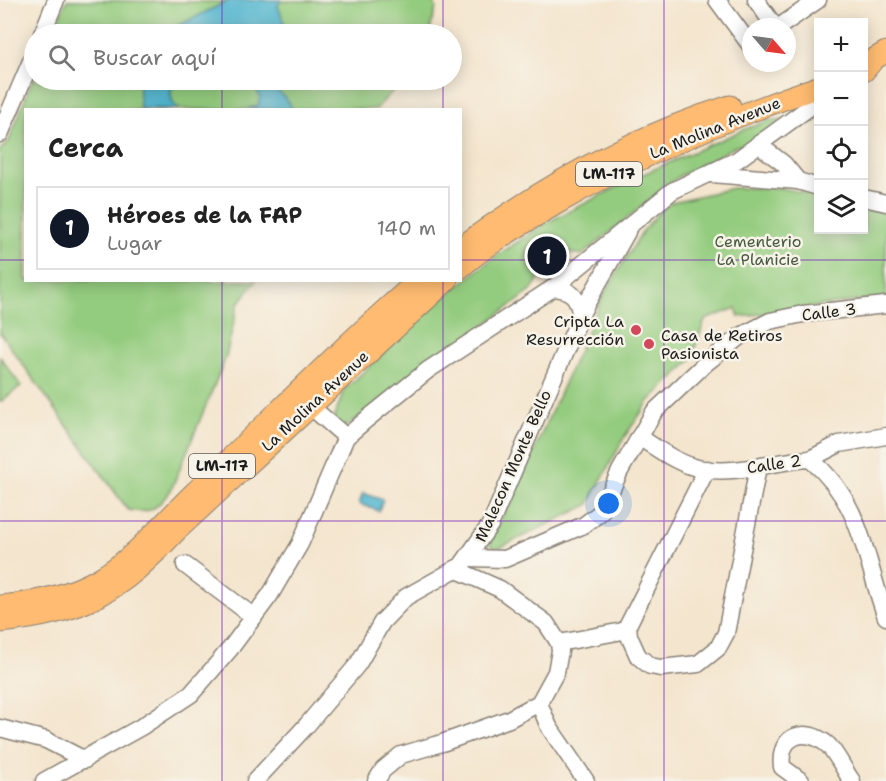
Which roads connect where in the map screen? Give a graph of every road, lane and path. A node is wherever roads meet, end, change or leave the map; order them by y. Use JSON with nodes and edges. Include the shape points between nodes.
{"nodes":[{"id":1,"x":56,"y":0,"type":"edge"},
{"id":2,"x":717,"y":0,"type":"edge"},
{"id":3,"x":756,"y":0,"type":"edge"},
{"id":4,"x":818,"y":0,"type":"edge"},
{"id":5,"x":769,"y":18,"type":"edge"},
{"id":6,"x":792,"y":18,"type":"edge"},
{"id":7,"x":46,"y":24,"type":"edge"},
{"id":8,"x":742,"y":34,"type":"edge"},
{"id":9,"x":886,"y":47,"type":"edge"},
{"id":10,"x":886,"y":52,"type":"edge"},
{"id":11,"x":868,"y":57,"type":"edge"},
{"id":12,"x":886,"y":59,"type":"edge"},
{"id":13,"x":868,"y":67,"type":"edge"},
{"id":14,"x":868,"y":70,"type":"edge"},
{"id":15,"x":24,"y":78,"type":"edge"},
{"id":16,"x":814,"y":79,"type":"edge"},
{"id":17,"x":814,"y":89,"type":"edge"},
{"id":18,"x":814,"y":105,"type":"edge"},
{"id":19,"x":0,"y":134,"type":"edge"},
{"id":20,"x":758,"y":144,"type":"junction"},
{"id":21,"x":710,"y":174,"type":"junction"},
{"id":22,"x":798,"y":181,"type":"junction"},
{"id":23,"x":814,"y":186,"type":"edge"},
{"id":24,"x":868,"y":199,"type":"edge"},
{"id":25,"x":886,"y":203,"type":"edge"},
{"id":26,"x":638,"y":215,"type":"junction"},
{"id":27,"x":462,"y":247,"type":"edge"},
{"id":28,"x":462,"y":267,"type":"edge"},
{"id":29,"x":417,"y":282,"type":"edge"},
{"id":30,"x":445,"y":282,"type":"edge"},
{"id":31,"x":552,"y":288,"type":"junction"},
{"id":32,"x":886,"y":305,"type":"edge"},
{"id":33,"x":580,"y":315,"type":"junction"},
{"id":34,"x":303,"y":401,"type":"junction"},
{"id":35,"x":886,"y":436,"type":"edge"},
{"id":36,"x":346,"y":437,"type":"junction"},
{"id":37,"x":639,"y":437,"type":"junction"},
{"id":38,"x":810,"y":459,"type":"junction"},
{"id":39,"x":758,"y":467,"type":"junction"},
{"id":40,"x":707,"y":469,"type":"junction"},
{"id":41,"x":470,"y":558,"type":"junction"},
{"id":42,"x":505,"y":559,"type":"junction"},
{"id":43,"x":185,"y":565,"type":"dead end"},
{"id":44,"x":879,"y":567,"type":"edge"},
{"id":45,"x":455,"y":570,"type":"junction"},
{"id":46,"x":507,"y":594,"type":"junction"},
{"id":47,"x":0,"y":606,"type":"edge"},
{"id":48,"x":254,"y":617,"type":"junction"},
{"id":49,"x":886,"y":617,"type":"edge"},
{"id":50,"x":0,"y":621,"type":"edge"},
{"id":51,"x":628,"y":630,"type":"junction"},
{"id":52,"x":559,"y":643,"type":"junction"},
{"id":53,"x":539,"y":703,"type":"junction"},
{"id":54,"x":0,"y":728,"type":"edge"},
{"id":55,"x":85,"y":760,"type":"junction"},
{"id":56,"x":44,"y":781,"type":"edge"},
{"id":57,"x":255,"y":781,"type":"edge"},
{"id":58,"x":376,"y":781,"type":"edge"},
{"id":59,"x":586,"y":781,"type":"edge"},
{"id":60,"x":801,"y":781,"type":"edge"},
{"id":61,"x":852,"y":781,"type":"edge"}],
"edges":[{"from":1,"to":7,"type":"street"},
{"from":2,"to":8,"type":"street"},
{"from":3,"to":5,"type":"street"},
{"from":4,"to":6,"type":"street"},
{"from":9,"to":11,"type":"main road"},
{"from":10,"to":13,"type":"main road"},
{"from":12,"to":14,"type":"main road"},
{"from":15,"to":19,"type":"street"},
{"from":16,"to":27,"type":"main road","name":"La Molina Avenue","number":"LM-117","via":[[698,116],[625,146],[565,178]]},
{"from":17,"to":28,"type":"main road","name":"La Molina Avenue","number":"LM-117","via":[[710,127],[628,164],[530,219]]},
{"from":18,"to":20,"type":"street"},
{"from":20,"to":21,"type":"street"},
{"from":20,"to":22,"type":"street"},
{"from":21,"to":22,"type":"street"},
{"from":21,"to":26,"type":"street","via":[[672,190]]},
{"from":22,"to":23,"type":"street"},
{"from":24,"to":25,"type":"street"},
{"from":26,"to":31,"type":"street"},
{"from":26,"to":33,"type":"street","name":"Malecon Monte Bello"},
{"from":29,"to":34,"type":"main road","name":"La Molina Avenue","number":"LM-117"},
{"from":30,"to":34,"type":"main road","name":"La Molina Avenue","number":"LM-117"},
{"from":31,"to":33,"type":"street","via":[[573,294]]},
{"from":31,"to":36,"type":"street","via":[[428,370]]},
{"from":32,"to":37,"type":"street","name":"Calle 3","via":[[770,321],[739,337],[654,412]]},
{"from":33,"to":41,"type":"street","name":"Malecon Monte Bello","via":[[490,525]]},
{"from":34,"to":36,"type":"street"},
{"from":34,"to":47,"type":"main road","name":"La Molina Avenue","number":"LM-117","via":[[191,496],[145,545],[116,567],[70,591]]},
{"from":34,"to":50,"type":"main road","name":"La Molina Avenue","number":"LM-117","via":[[133,574],[99,596],[62,611]]},
{"from":35,"to":38,"type":"street","via":[[839,444]]},
{"from":36,"to":48,"type":"street","via":[[300,544]]},
{"from":37,"to":40,"type":"street","name":"Calle 2","via":[[674,459]]},
{"from":37,"to":42,"type":"street","name":"Calle 3","via":[[601,512],[584,525]]},
{"from":38,"to":39,"type":"street","name":"Calle 2"},
{"from":38,"to":44,"type":"street","name":"Calle 2","via":[[830,476],[853,511]]},
{"from":39,"to":40,"type":"street","name":"Calle 2"},
{"from":39,"to":51,"type":"street","via":[[726,633],[718,648],[698,664],[650,666],[638,657]]},
{"from":40,"to":51,"type":"street"},
{"from":41,"to":42,"type":"street"},
{"from":41,"to":45,"type":"street","name":"Malecon Monte Bello"},
{"from":42,"to":46,"type":"street"},
{"from":43,"to":48,"type":"street"},
{"from":44,"to":49,"type":"street","name":"Calle 2","via":[[878,595]]},
{"from":45,"to":46,"type":"street"},
{"from":45,"to":57,"type":"street","name":"Malecon Monte Bello","via":[[406,597],[382,622],[339,689]]},
{"from":46,"to":52,"type":"street","via":[[546,624]]},
{"from":48,"to":55,"type":"street","via":[[191,693]]},
{"from":51,"to":52,"type":"street"},
{"from":52,"to":53,"type":"street","via":[[556,672]]},
{"from":53,"to":58,"type":"street","via":[[498,723],[401,755]]},
{"from":53,"to":59,"type":"street","via":[[549,728]]},
{"from":54,"to":55,"type":"street","via":[[46,740]]},
{"from":55,"to":56,"type":"street"},
{"from":60,"to":61,"type":"street","via":[[782,768],[781,756],[791,738],[798,735],[820,740],[830,747]]}]}
